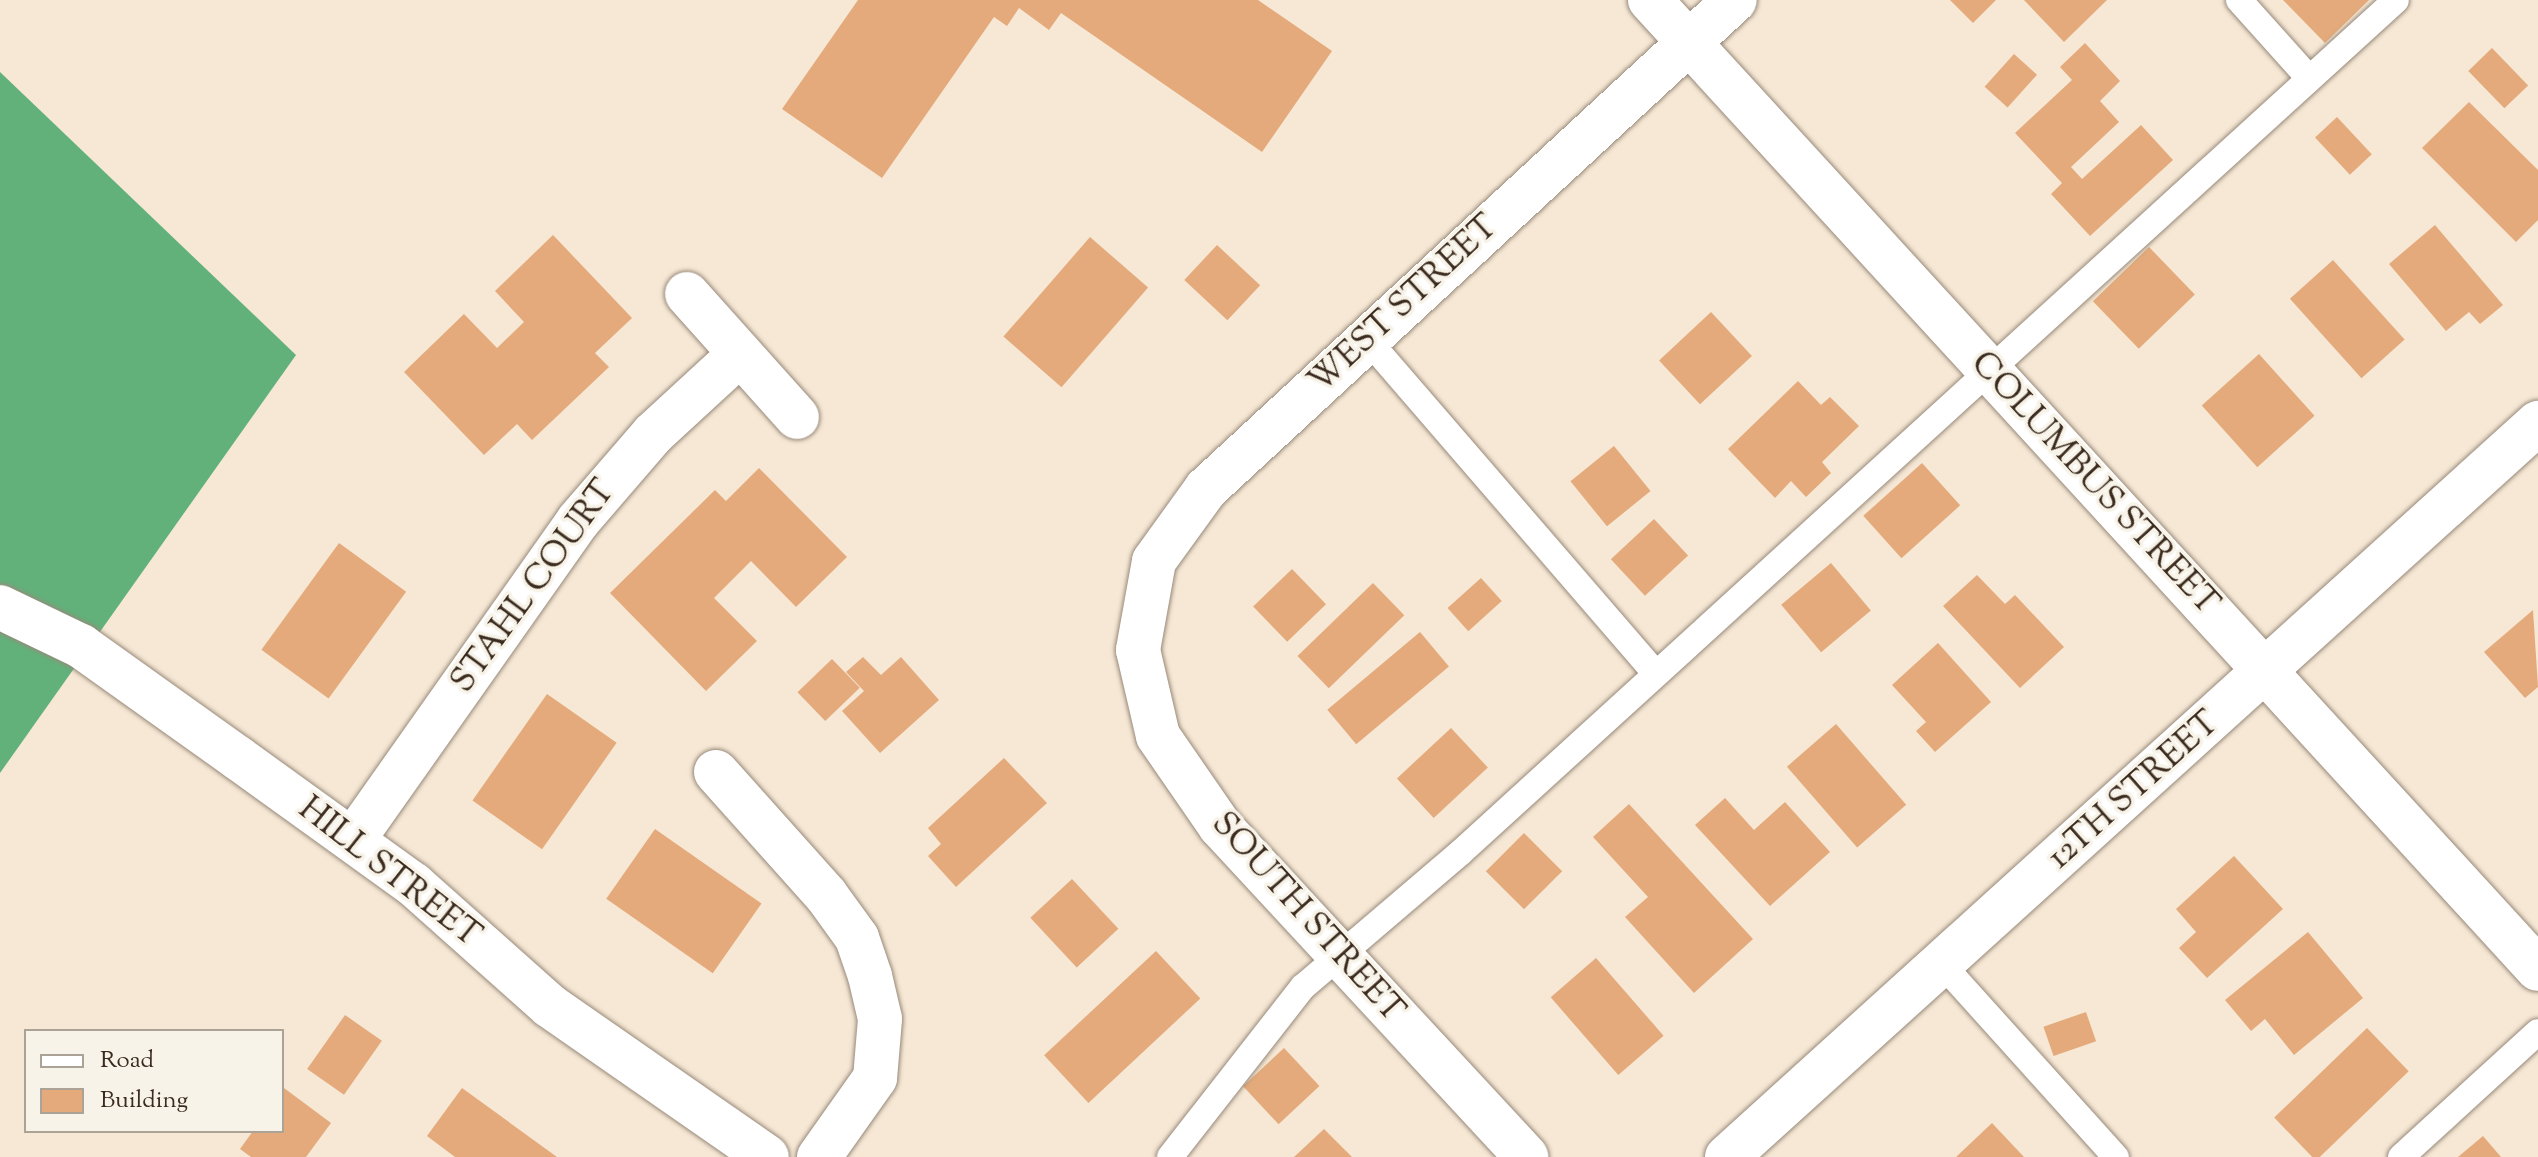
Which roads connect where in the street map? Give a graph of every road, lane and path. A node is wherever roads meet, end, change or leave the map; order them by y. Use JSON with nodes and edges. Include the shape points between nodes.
{"nodes":[{"id":1,"x":1650,"y":0,"type":"edge"},
{"id":2,"x":1735,"y":0,"type":"edge"},
{"id":3,"x":2239,"y":0,"type":"edge"},
{"id":4,"x":2396,"y":0,"type":"edge"},
{"id":5,"x":1687,"y":44,"type":"junction"},
{"id":6,"x":2309,"y":78,"type":"junction"},
{"id":7,"x":687,"y":294,"type":"dead end"},
{"id":8,"x":1367,"y":339,"type":"junction"},
{"id":9,"x":739,"y":355,"type":"junction"},
{"id":10,"x":1988,"y":369,"type":"junction"},
{"id":11,"x":797,"y":417,"type":"dead end"},
{"id":12,"x":2538,"y":423,"type":"edge"},
{"id":13,"x":0,"y":607,"type":"edge"},
{"id":14,"x":1138,"y":650,"type":"joint"},
{"id":15,"x":2266,"y":672,"type":"junction"},
{"id":16,"x":1656,"y":674,"type":"junction"},
{"id":17,"x":716,"y":772,"type":"dead end"},
{"id":18,"x":353,"y":840,"type":"junction"},
{"id":19,"x":1340,"y":955,"type":"junction"},
{"id":20,"x":1942,"y":964,"type":"junction"},
{"id":21,"x":2538,"y":969,"type":"edge"},
{"id":22,"x":2538,"y":1032,"type":"edge"},
{"id":23,"x":767,"y":1157,"type":"edge"},
{"id":24,"x":819,"y":1157,"type":"edge"},
{"id":25,"x":1170,"y":1157,"type":"edge"},
{"id":26,"x":1527,"y":1157,"type":"edge"},
{"id":27,"x":1727,"y":1157,"type":"edge"},
{"id":28,"x":2116,"y":1157,"type":"edge"},
{"id":29,"x":2401,"y":1157,"type":"edge"}],
"edges":[{"from":1,"to":5,"type":"street","name":"COLUMBUS STREET"},
{"from":2,"to":5,"type":"street","name":"WEST STREET"},
{"from":3,"to":6,"type":"lane"},
{"from":4,"to":6,"type":"lane"},
{"from":5,"to":8,"type":"street","name":"WEST STREET"},
{"from":5,"to":10,"type":"street","name":"COLUMBUS STREET"},
{"from":6,"to":10,"type":"lane"},
{"from":7,"to":9,"type":"street"},
{"from":8,"to":14,"type":"street","name":"WEST STREET","via":[[1181,517],[1146,581]]},
{"from":8,"to":16,"type":"lane"},
{"from":9,"to":11,"type":"street"},
{"from":9,"to":18,"type":"street","name":"STAHL COURT","via":[[653,434],[578,521]]},
{"from":10,"to":15,"type":"street","name":"COLUMBUS STREET"},
{"from":10,"to":16,"type":"lane"},
{"from":12,"to":15,"type":"street","name":"12TH STREET"},
{"from":13,"to":18,"type":"street","name":"HILL STREET","via":[[81,646]]},
{"from":14,"to":19,"type":"street","name":"SOUTH STREET","via":[[1167,754],[1220,826]]},
{"from":15,"to":20,"type":"street","name":"12TH STREET"},
{"from":15,"to":21,"type":"street","name":"COLUMBUS STREET"},
{"from":16,"to":19,"type":"lane"},
{"from":17,"to":24,"type":"street","via":[[826,895],[857,938],[870,976],[880,1019],[875,1078]]},
{"from":18,"to":23,"type":"street","name":"HILL STREET","via":[[550,1006]]},
{"from":19,"to":25,"type":"lane","via":[[1281,1010]]},
{"from":19,"to":26,"type":"street","name":"SOUTH STREET"},
{"from":20,"to":27,"type":"street","name":"12TH STREET"},
{"from":20,"to":28,"type":"lane"},
{"from":22,"to":29,"type":"lane"}]}
